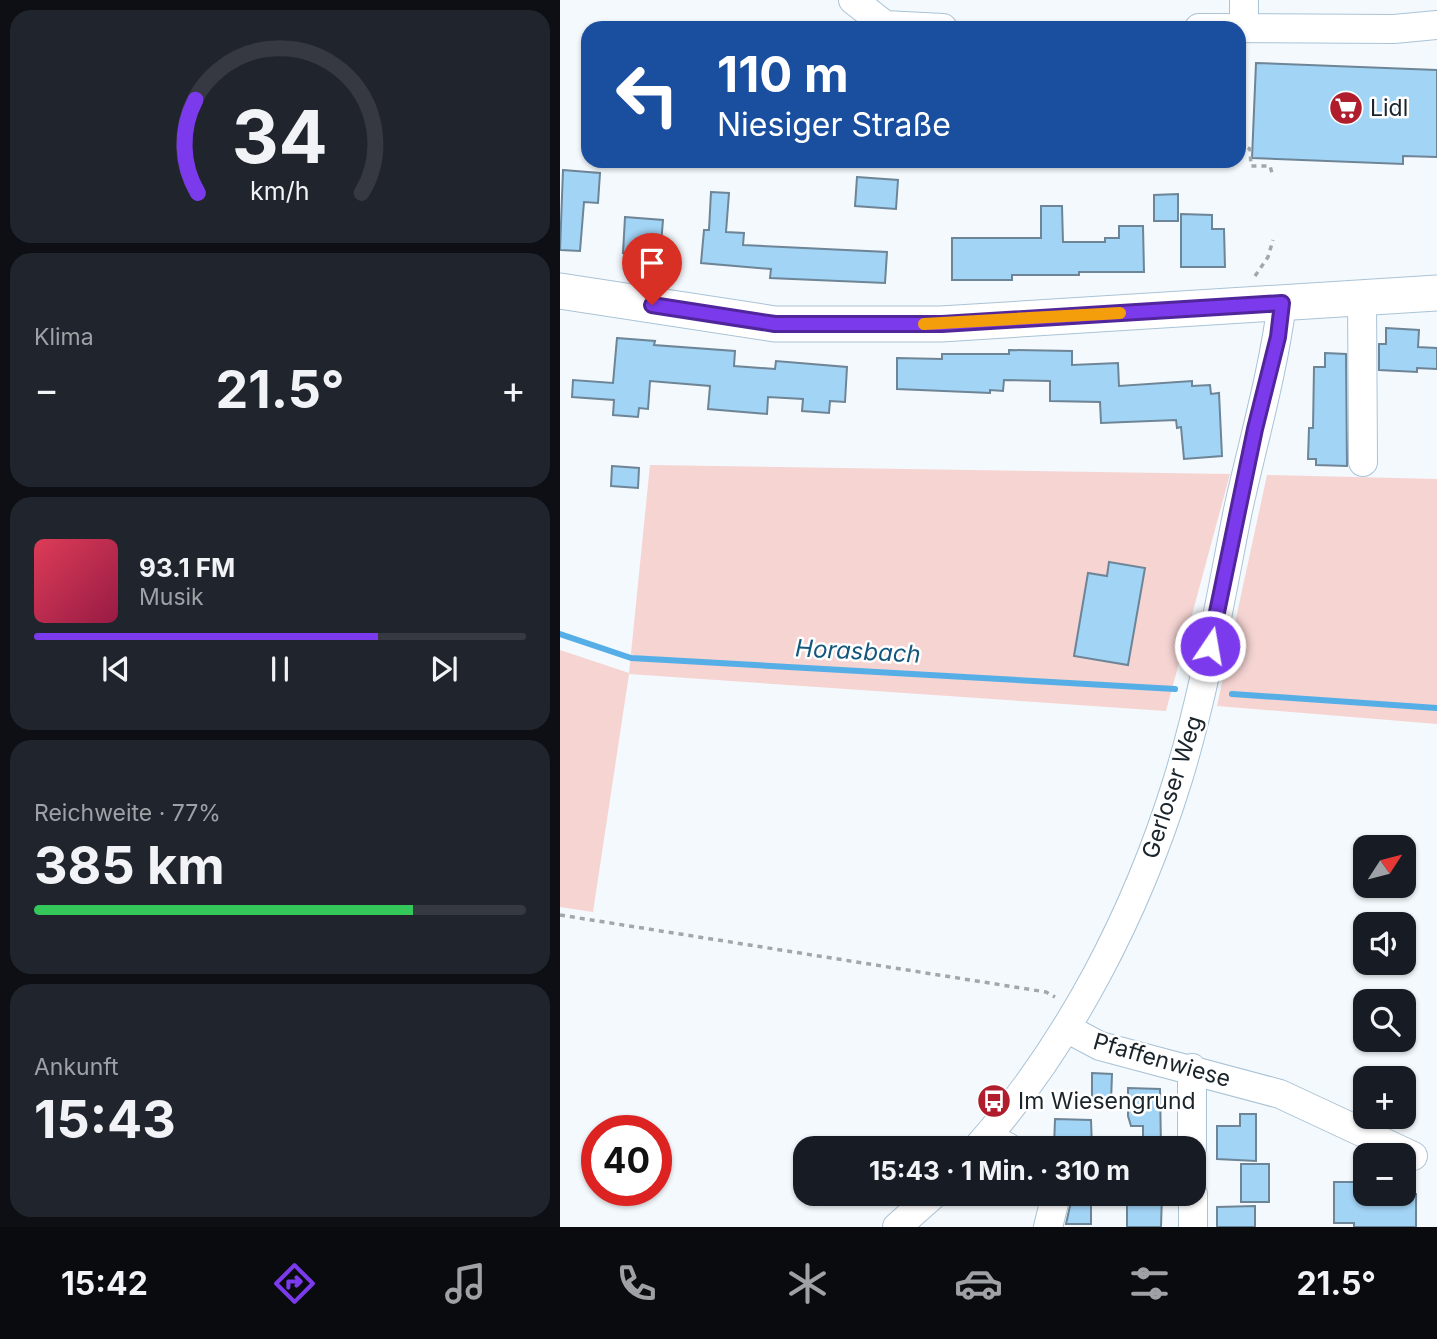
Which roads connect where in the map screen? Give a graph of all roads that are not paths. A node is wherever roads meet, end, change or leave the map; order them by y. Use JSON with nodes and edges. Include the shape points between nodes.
{"nodes":[{"id":1,"x":853,"y":0,"type":"edge"},
{"id":2,"x":1244,"y":13,"type":"edge"},
{"id":3,"x":880,"y":21,"type":"edge"},
{"id":4,"x":1220,"y":21,"type":"edge"},
{"id":5,"x":1437,"y":25,"type":"edge"},
{"id":6,"x":560,"y":291,"type":"edge"},
{"id":7,"x":1437,"y":293,"type":"edge"},
{"id":8,"x":1362,"y":297,"type":"junction"},
{"id":9,"x":1267,"y":304,"type":"junction"},
{"id":10,"x":1363,"y":462,"type":"dead end"},
{"id":11,"x":1072,"y":1018,"type":"junction"},
{"id":12,"x":1192,"y":1069,"type":"junction"},
{"id":13,"x":996,"y":1136,"type":"edge"},
{"id":14,"x":1192,"y":1136,"type":"edge"},
{"id":15,"x":1385,"y":1143,"type":"edge"},
{"id":16,"x":921,"y":1206,"type":"edge"},
{"id":17,"x":1053,"y":1206,"type":"edge"},
{"id":18,"x":1193,"y":1206,"type":"edge"},
{"id":19,"x":897,"y":1227,"type":"edge"},
{"id":20,"x":1048,"y":1227,"type":"edge"},
{"id":21,"x":1193,"y":1227,"type":"edge"}],
"edges":[{"from":1,"to":3,"type":"street"},
{"from":2,"to":4,"type":"street"},
{"from":2,"to":5,"type":"street","via":[[1394,29]]},
{"from":6,"to":9,"type":"main road","via":[[775,324],[942,324]]},
{"from":7,"to":8,"type":"main road"},
{"from":8,"to":9,"type":"main road"},
{"from":8,"to":10,"type":"street"},
{"from":9,"to":11,"type":"street","name":"Gerloser Weg","via":[[1278,337],[1178,779],[1151,857]]},
{"from":11,"to":12,"type":"street","name":"Pfaffenwiese","via":[[1100,1046]]},
{"from":11,"to":13,"type":"street","name":"Gerloser Weg"},
{"from":12,"to":14,"type":"street"},
{"from":12,"to":15,"type":"street","name":"Pfaffenwiese","via":[[1280,1094]]},
{"from":16,"to":19,"type":"street"},
{"from":17,"to":20,"type":"street"},
{"from":18,"to":21,"type":"street"}]}
